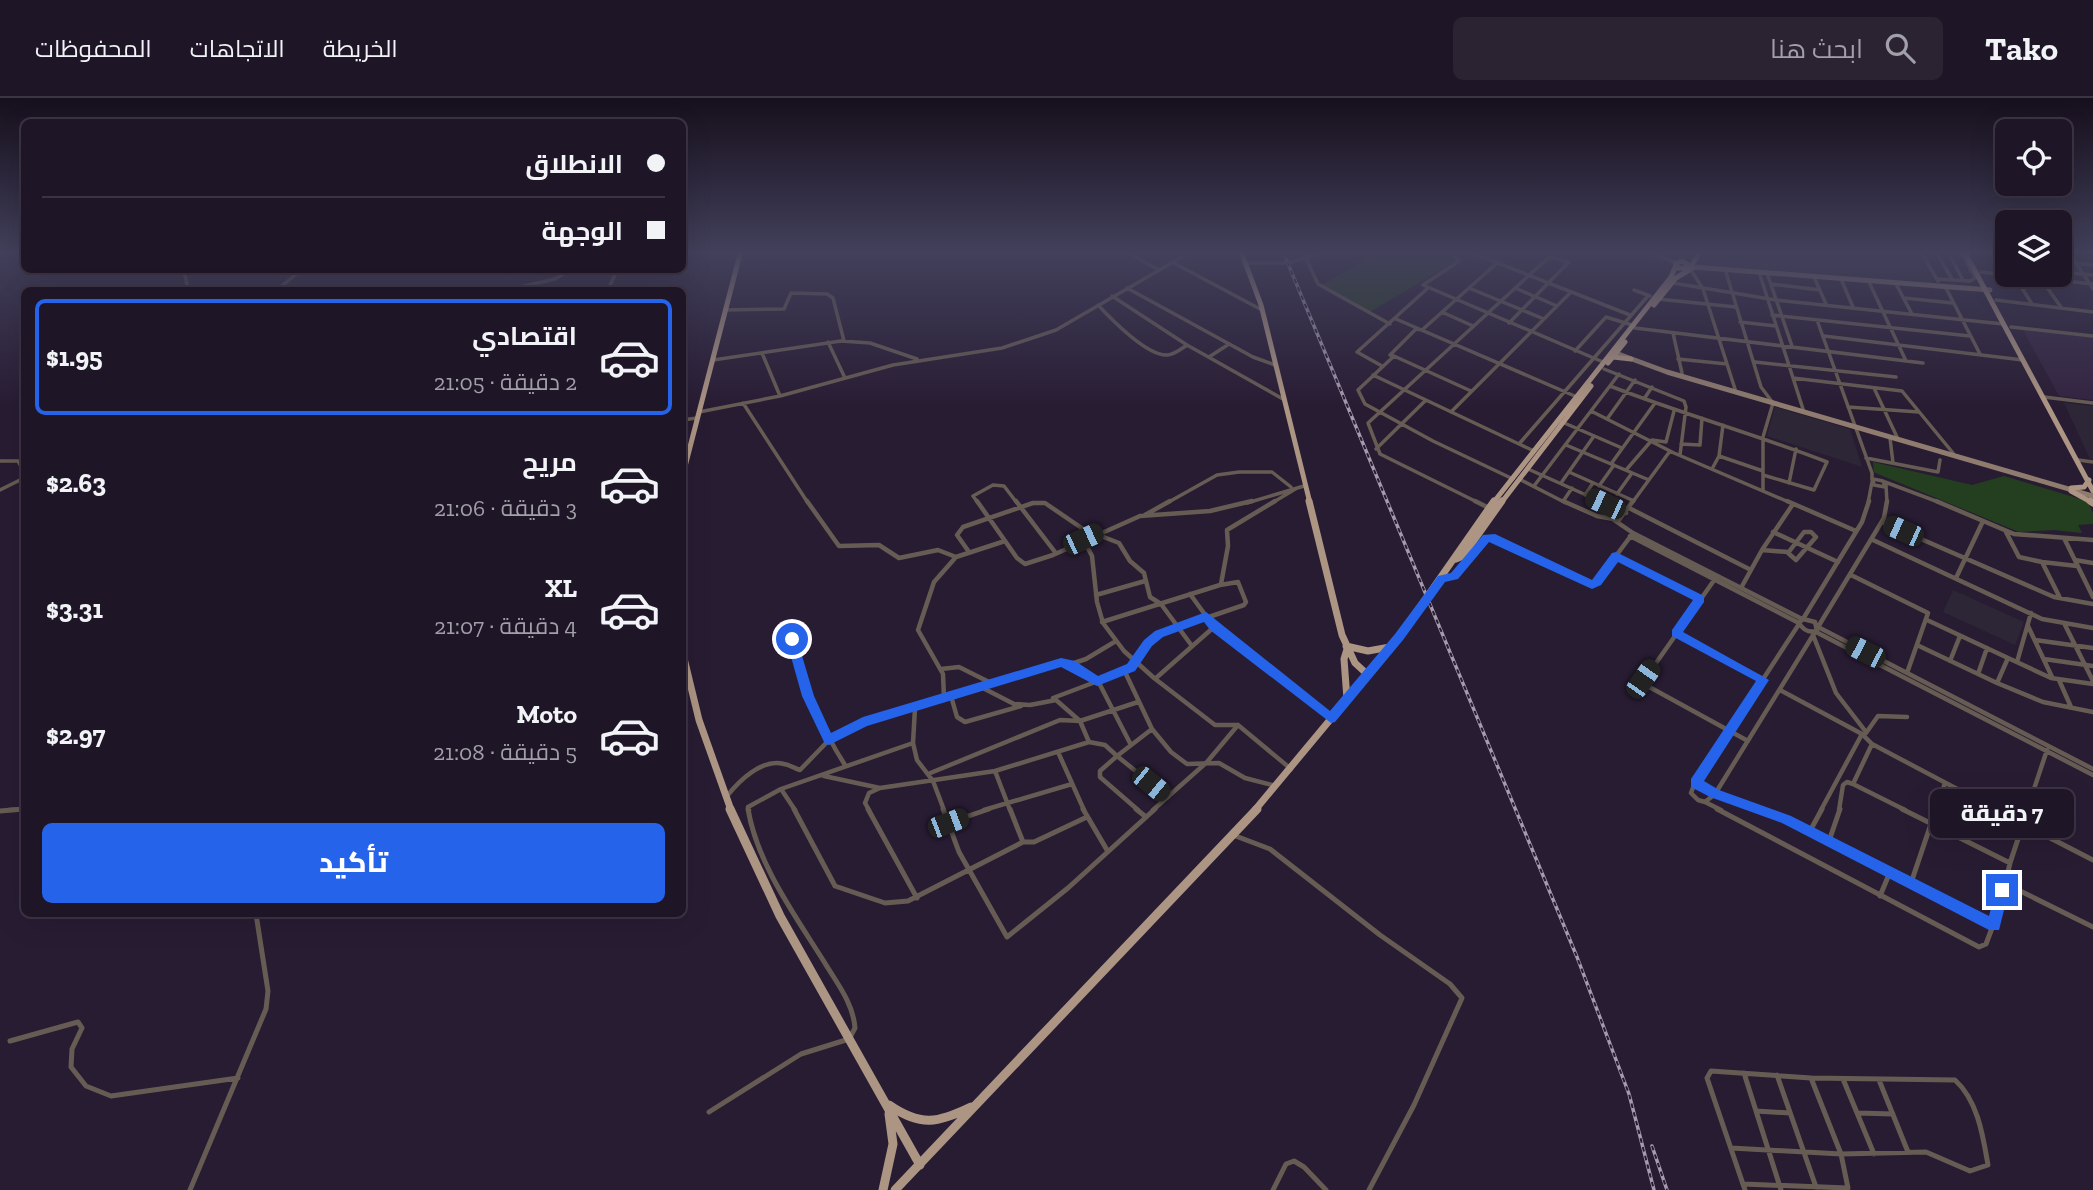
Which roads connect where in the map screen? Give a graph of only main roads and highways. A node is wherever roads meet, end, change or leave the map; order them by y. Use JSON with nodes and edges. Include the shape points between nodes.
{"nodes":[{"id":1,"x":726,"y":305,"type":"edge"},
{"id":2,"x":1260,"y":305,"type":"edge"},
{"id":3,"x":1648,"y":305,"type":"edge"},
{"id":4,"x":1993,"y":305,"type":"edge"},
{"id":5,"x":1999,"y":305,"type":"edge"},
{"id":6,"x":1615,"y":352,"type":"junction"},
{"id":7,"x":1604,"y":365,"type":"junction"},
{"id":8,"x":2047,"y":398,"type":"junction"},
{"id":9,"x":1561,"y":421,"type":"junction"},
{"id":10,"x":686,"y":462,"type":"edge"},
{"id":11,"x":1516,"y":479,"type":"junction"},
{"id":12,"x":2091,"y":479,"type":"edge"},
{"id":13,"x":2093,"y":493,"type":"edge"},
{"id":14,"x":2093,"y":503,"type":"edge"},
{"id":15,"x":1456,"y":559,"type":"junction"},
{"id":16,"x":1346,"y":647,"type":"junction"},
{"id":17,"x":1391,"y":647,"type":"junction"},
{"id":18,"x":686,"y":669,"type":"edge"},
{"id":19,"x":1367,"y":674,"type":"junction"},
{"id":20,"x":1347,"y":699,"type":"junction"},
{"id":21,"x":886,"y":1103,"type":"junction"},
{"id":22,"x":978,"y":1104,"type":"junction"},
{"id":23,"x":920,"y":1165,"type":"junction"},
{"id":24,"x":883,"y":1190,"type":"edge"},
{"id":25,"x":895,"y":1190,"type":"edge"}],
"edges":[{"from":1,"to":10,"type":"main road"},
{"from":2,"to":16,"type":"main road","via":[[1302,486]]},
{"from":3,"to":6,"type":"main road"},
{"from":4,"to":8,"type":"main road"},
{"from":5,"to":8,"type":"main road"},
{"from":6,"to":6,"type":"main road","via":[[1632,358]]},
{"from":6,"to":7,"type":"main road"},
{"from":7,"to":9,"type":"main road"},
{"from":7,"to":9,"type":"main road"},
{"from":8,"to":12,"type":"main road"},
{"from":9,"to":11,"type":"main road"},
{"from":9,"to":11,"type":"main road"},
{"from":11,"to":15,"type":"main road","via":[[1489,508]]},
{"from":11,"to":15,"type":"main road","via":[[1463,556]]},
{"from":12,"to":13,"type":"main road"},
{"from":12,"to":14,"type":"main road","via":[[2084,487],[2071,490]]},
{"from":15,"to":17,"type":"main road"},
{"from":16,"to":17,"type":"main road","via":[[1368,651]]},
{"from":16,"to":19,"type":"main road"},
{"from":16,"to":20,"type":"main road"},
{"from":17,"to":19,"type":"main road"},
{"from":18,"to":21,"type":"main road","via":[[724,800],[773,905]]},
{"from":19,"to":20,"type":"main road"},
{"from":20,"to":22,"type":"main road","via":[[1233,835]]},
{"from":21,"to":22,"type":"main road","via":[[907,1117],[928,1122]]},
{"from":21,"to":23,"type":"main road"},
{"from":21,"to":24,"type":"main road","via":[[892,1144]]},
{"from":22,"to":23,"type":"main road"},
{"from":23,"to":25,"type":"main road"}]}
